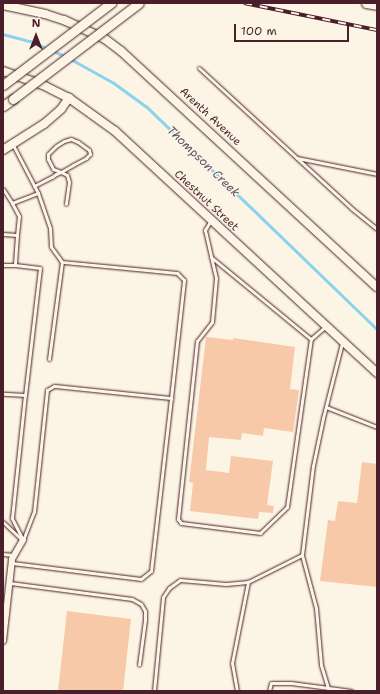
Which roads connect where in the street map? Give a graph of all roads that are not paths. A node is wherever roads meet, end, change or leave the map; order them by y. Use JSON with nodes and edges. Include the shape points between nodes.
{"nodes":[{"id":1,"x":112,"y":3,"type":"edge"},
{"id":2,"x":139,"y":3,"type":"edge"},
{"id":3,"x":366,"y":3,"type":"edge"},
{"id":4,"x":3,"y":5,"type":"edge"},
{"id":5,"x":377,"y":5,"type":"edge"},
{"id":6,"x":199,"y":68,"type":"dead end"},
{"id":7,"x":3,"y":71,"type":"edge"},
{"id":8,"x":3,"y":85,"type":"edge"},
{"id":9,"x":69,"y":98,"type":"junction"},
{"id":10,"x":3,"y":106,"type":"edge"},
{"id":11,"x":13,"y":144,"type":"junction"},
{"id":12,"x":3,"y":150,"type":"edge"},
{"id":13,"x":296,"y":157,"type":"junction"},
{"id":14,"x":61,"y":172,"type":"junction"},
{"id":15,"x":377,"y":174,"type":"edge"},
{"id":16,"x":34,"y":186,"type":"junction"},
{"id":17,"x":3,"y":189,"type":"edge"},
{"id":18,"x":38,"y":193,"type":"junction"},
{"id":19,"x":12,"y":203,"type":"junction"},
{"id":20,"x":66,"y":204,"type":"dead end"},
{"id":21,"x":211,"y":220,"type":"junction"},
{"id":22,"x":377,"y":229,"type":"edge"},
{"id":23,"x":3,"y":234,"type":"edge"},
{"id":24,"x":17,"y":236,"type":"junction"},
{"id":25,"x":211,"y":257,"type":"junction"},
{"id":26,"x":62,"y":262,"type":"junction"},
{"id":27,"x":3,"y":265,"type":"edge"},
{"id":28,"x":18,"y":265,"type":"junction"},
{"id":29,"x":377,"y":287,"type":"edge"},
{"id":30,"x":326,"y":326,"type":"junction"},
{"id":31,"x":311,"y":338,"type":"junction"},
{"id":32,"x":342,"y":341,"type":"junction"},
{"id":33,"x":49,"y":359,"type":"dead end"},
{"id":34,"x":377,"y":373,"type":"edge"},
{"id":35,"x":3,"y":394,"type":"edge"},
{"id":36,"x":25,"y":395,"type":"junction"},
{"id":37,"x":171,"y":398,"type":"junction"},
{"id":38,"x":326,"y":407,"type":"junction"},
{"id":39,"x":377,"y":427,"type":"edge"},
{"id":40,"x":3,"y":522,"type":"edge"},
{"id":41,"x":23,"y":540,"type":"junction"},
{"id":42,"x":3,"y":554,"type":"edge"},
{"id":43,"x":14,"y":555,"type":"junction"},
{"id":44,"x":302,"y":555,"type":"junction"},
{"id":45,"x":12,"y":563,"type":"junction"},
{"id":46,"x":248,"y":582,"type":"junction"},
{"id":47,"x":10,"y":583,"type":"junction"},
{"id":48,"x":3,"y":641,"type":"edge"},
{"id":49,"x":139,"y":665,"type":"dead end"},
{"id":50,"x":328,"y":688,"type":"junction"},
{"id":51,"x":154,"y":691,"type":"edge"},
{"id":52,"x":237,"y":691,"type":"edge"},
{"id":53,"x":269,"y":691,"type":"edge"},
{"id":54,"x":351,"y":691,"type":"edge"}],
"edges":[{"from":1,"to":8,"type":"main road","bridge":true},
{"from":2,"to":10,"type":"main road","bridge":true},
{"from":3,"to":5,"type":"main road"},
{"from":4,"to":29,"type":"street","name":"Arenth Avenue","via":[[64,20],[105,39],[121,51]]},
{"from":6,"to":13,"type":"lane"},
{"from":7,"to":9,"type":"street","name":"Chestnut Street","via":[[43,85]]},
{"from":9,"to":11,"type":"street","via":[[53,116]]},
{"from":9,"to":21,"type":"street","name":"Chestnut Street","via":[[115,131]]},
{"from":11,"to":12,"type":"street"},
{"from":11,"to":16,"type":"lane"},
{"from":13,"to":15,"type":"lane"},
{"from":13,"to":22,"type":"lane"},
{"from":14,"to":14,"type":"lane","via":[[86,158],[90,154],[89,150],[71,139],[56,146],[48,154],[48,159],[54,169]]},
{"from":14,"to":16,"type":"lane"},
{"from":14,"to":20,"type":"lane","via":[[67,175],[69,182]]},
{"from":16,"to":18,"type":"lane"},
{"from":17,"to":19,"type":"lane"},
{"from":18,"to":19,"type":"lane"},
{"from":18,"to":26,"type":"lane","via":[[50,228],[51,247]]},
{"from":19,"to":24,"type":"lane","via":[[19,216]]},
{"from":21,"to":25,"type":"lane","via":[[205,230]]},
{"from":21,"to":30,"type":"street","name":"Chestnut Street"},
{"from":23,"to":24,"type":"lane"},
{"from":24,"to":28,"type":"lane","via":[[15,265]]},
{"from":25,"to":31,"type":"lane"},
{"from":25,"to":31,"type":"lane","via":[[216,278],[212,322],[197,342],[178,520],[181,523],[260,532],[287,507]]},
{"from":26,"to":33,"type":"lane"},
{"from":26,"to":37,"type":"lane","via":[[177,273],[184,280]]},
{"from":27,"to":28,"type":"lane"},
{"from":28,"to":36,"type":"lane","via":[[40,268]]},
{"from":30,"to":31,"type":"lane"},
{"from":30,"to":32,"type":"street","name":"Chestnut Street"},
{"from":32,"to":34,"type":"street","name":"Chestnut Street"},
{"from":32,"to":38,"type":"lane"},
{"from":35,"to":36,"type":"lane"},
{"from":36,"to":41,"type":"lane","via":[[12,518]]},
{"from":37,"to":41,"type":"lane","via":[[54,386],[47,390],[34,512]]},
{"from":37,"to":45,"type":"lane","via":[[151,571],[141,579]]},
{"from":38,"to":39,"type":"lane"},
{"from":38,"to":44,"type":"lane","via":[[313,466]]},
{"from":40,"to":41,"type":"lane"},
{"from":41,"to":43,"type":"street"},
{"from":42,"to":43,"type":"lane"},
{"from":43,"to":45,"type":"street"},
{"from":44,"to":46,"type":"lane"},
{"from":44,"to":50,"type":"lane","via":[[316,608],[321,665]]},
{"from":45,"to":47,"type":"street"},
{"from":46,"to":51,"type":"lane","via":[[226,584],[180,580],[169,588],[163,597]]},
{"from":46,"to":52,"type":"lane","via":[[232,663]]},
{"from":47,"to":48,"type":"street"},
{"from":47,"to":49,"type":"lane","via":[[132,599],[141,604],[145,615]]},
{"from":50,"to":53,"type":"lane","via":[[271,683]]},
{"from":50,"to":54,"type":"lane"}]}
